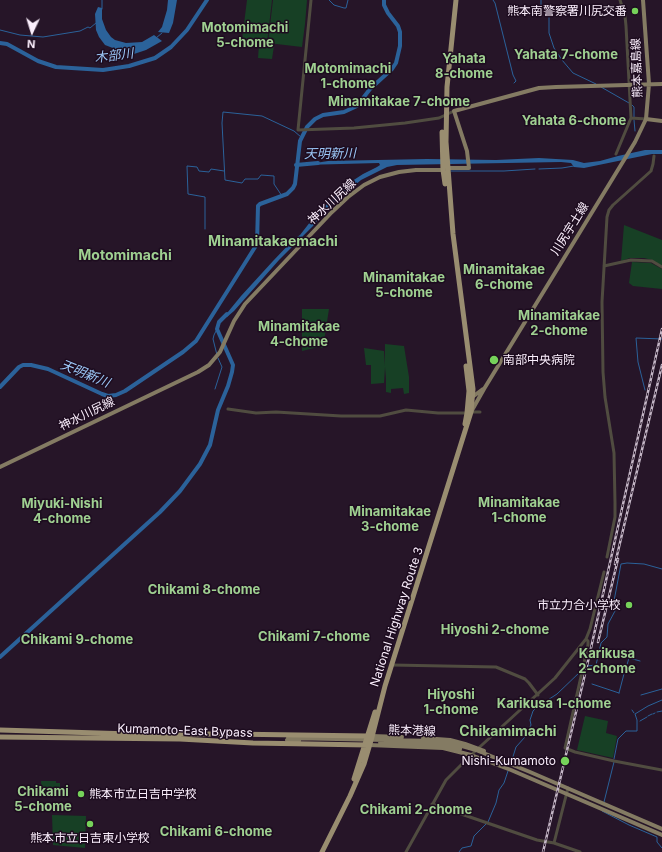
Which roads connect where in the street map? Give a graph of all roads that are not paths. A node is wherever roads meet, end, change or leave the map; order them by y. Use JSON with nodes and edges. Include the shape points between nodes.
{"nodes":[{"id":1,"x":312,"y":0,"type":"edge"},
{"id":2,"x":453,"y":0,"type":"edge"},
{"id":3,"x":456,"y":0,"type":"edge"},
{"id":4,"x":620,"y":0,"type":"edge"},
{"id":5,"x":643,"y":0,"type":"edge"},
{"id":6,"x":649,"y":84,"type":"junction"},
{"id":7,"x":662,"y":84,"type":"edge"},
{"id":8,"x":630,"y":85,"type":"junction"},
{"id":9,"x":454,"y":111,"type":"junction"},
{"id":10,"x":444,"y":116,"type":"junction"},
{"id":11,"x":631,"y":118,"type":"junction"},
{"id":12,"x":646,"y":119,"type":"junction"},
{"id":13,"x":662,"y":121,"type":"edge"},
{"id":14,"x":616,"y":154,"type":"dead end"},
{"id":15,"x":654,"y":156,"type":"dead end"},
{"id":16,"x":445,"y":167,"type":"junction"},
{"id":17,"x":604,"y":266,"type":"junction"},
{"id":18,"x":662,"y":267,"type":"edge"},
{"id":19,"x":473,"y":389,"type":"junction"},
{"id":20,"x":484,"y":389,"type":"junction"},
{"id":21,"x":481,"y":395,"type":"junction"},
{"id":22,"x":470,"y":398,"type":"junction"},
{"id":23,"x":228,"y":409,"type":"dead end"},
{"id":24,"x":469,"y":412,"type":"junction"},
{"id":25,"x":480,"y":412,"type":"dead end"},
{"id":26,"x":0,"y":467,"type":"edge"},
{"id":27,"x":607,"y":557,"type":"dead end"},
{"id":28,"x":604,"y":572,"type":"dead end"},
{"id":29,"x":586,"y":639,"type":"junction"},
{"id":30,"x":391,"y":665,"type":"junction"},
{"id":31,"x":538,"y":695,"type":"junction"},
{"id":32,"x":0,"y":730,"type":"edge"},
{"id":33,"x":208,"y":735,"type":"junction"},
{"id":34,"x":370,"y":736,"type":"junction"},
{"id":35,"x":0,"y":737,"type":"edge"},
{"id":36,"x":288,"y":739,"type":"junction"},
{"id":37,"x":233,"y":741,"type":"junction"},
{"id":38,"x":367,"y":745,"type":"junction"},
{"id":39,"x":475,"y":751,"type":"junction"},
{"id":40,"x":662,"y":770,"type":"edge"},
{"id":41,"x":568,"y":788,"type":"junction"},
{"id":42,"x":566,"y":794,"type":"junction"},
{"id":43,"x":432,"y":804,"type":"junction"},
{"id":44,"x":662,"y":829,"type":"edge"},
{"id":45,"x":662,"y":835,"type":"edge"},
{"id":46,"x":554,"y":843,"type":"junction"},
{"id":47,"x":321,"y":852,"type":"edge"},
{"id":48,"x":406,"y":852,"type":"edge"},
{"id":49,"x":580,"y":852,"type":"edge"}],
"edges":[{"from":1,"to":10,"type":"street","via":[[298,130],[376,126]]},
{"from":2,"to":10,"type":"highway","name":"National Highway Route 3"},
{"from":3,"to":10,"type":"highway","name":"National Highway Route 3"},
{"from":4,"to":8,"type":"street","via":[[625,16]]},
{"from":5,"to":6,"type":"main road","name":"熊本嘉島線"},
{"from":6,"to":7,"type":"main road"},
{"from":6,"to":8,"type":"main road"},
{"from":6,"to":12,"type":"main road","name":"熊本嘉島線"},
{"from":8,"to":9,"type":"main road","via":[[539,88]]},
{"from":8,"to":11,"type":"street"},
{"from":9,"to":10,"type":"street"},
{"from":9,"to":16,"type":"main road","name":"神水川尻線","via":[[467,151],[469,168]]},
{"from":10,"to":16,"type":"highway","name":"National Highway Route 3"},
{"from":11,"to":12,"type":"street"},
{"from":11,"to":14,"type":"street"},
{"from":12,"to":13,"type":"main road"},
{"from":12,"to":20,"type":"main road","name":"川尻宇土線","via":[[630,151]]},
{"from":15,"to":17,"type":"street","via":[[651,171],[609,210]]},
{"from":16,"to":19,"type":"highway","name":"National Highway Route 3"},
{"from":16,"to":22,"type":"highway","name":"National Highway Route 3"},
{"from":16,"to":26,"type":"main road","name":"神水川尻線","via":[[399,172],[372,181],[356,190],[245,304],[220,352],[209,365]]},
{"from":17,"to":18,"type":"street","via":[[631,260],[652,261]]},
{"from":17,"to":27,"type":"street","via":[[604,397],[614,453],[615,503],[615,517]]},
{"from":19,"to":20,"type":"main road"},
{"from":19,"to":22,"type":"highway","name":"National Highway Route 3"},
{"from":20,"to":21,"type":"main road","name":"川尻宇土線"},
{"from":20,"to":22,"type":"main road","name":"川尻宇土線"},
{"from":21,"to":22,"type":"main road","via":[[476,399]]},
{"from":21,"to":24,"type":"main road","name":"川尻宇土線"},
{"from":22,"to":24,"type":"highway","name":"National Highway Route 3"},
{"from":23,"to":24,"type":"street","via":[[256,413],[341,416],[380,416],[406,410]]},
{"from":24,"to":25,"type":"street"},
{"from":24,"to":30,"type":"highway","name":"National Highway Route 3"},
{"from":28,"to":29,"type":"street"},
{"from":29,"to":31,"type":"street"},
{"from":29,"to":40,"type":"street","via":[[588,645],[565,748]]},
{"from":30,"to":31,"type":"street","via":[[496,667],[525,679]]},
{"from":30,"to":34,"type":"highway","name":"National Highway Route 3"},
{"from":31,"to":39,"type":"street"},
{"from":32,"to":33,"type":"highway","name":"Kumamoto-East Bypass"},
{"from":33,"to":34,"type":"highway","name":"Kumamoto-East Bypass"},
{"from":33,"to":36,"type":"highway"},
{"from":34,"to":38,"type":"highway","name":"National Highway Route 3"},
{"from":34,"to":39,"type":"main road","name":"熊本港線","via":[[440,738],[465,744]]},
{"from":35,"to":37,"type":"highway","name":"Kumamoto-East Bypass"},
{"from":36,"to":37,"type":"highway"},
{"from":36,"to":39,"type":"main road","name":"熊本港線","via":[[413,742]]},
{"from":37,"to":38,"type":"highway","name":"Kumamoto-East Bypass"},
{"from":38,"to":39,"type":"main road","name":"熊本港線"},
{"from":38,"to":47,"type":"highway","name":"National Highway Route 3","via":[[364,764],[354,788]]},
{"from":39,"to":41,"type":"main road","name":"熊本港線"},
{"from":39,"to":42,"type":"main road","name":"熊本港線"},
{"from":39,"to":43,"type":"street","via":[[446,780]]},
{"from":41,"to":42,"type":"street"},
{"from":41,"to":44,"type":"main road","name":"熊本港線"},
{"from":42,"to":45,"type":"main road","name":"熊本港線"},
{"from":42,"to":46,"type":"street"},
{"from":43,"to":46,"type":"street","via":[[537,840]]},
{"from":43,"to":48,"type":"street"},
{"from":46,"to":49,"type":"street"}]}
